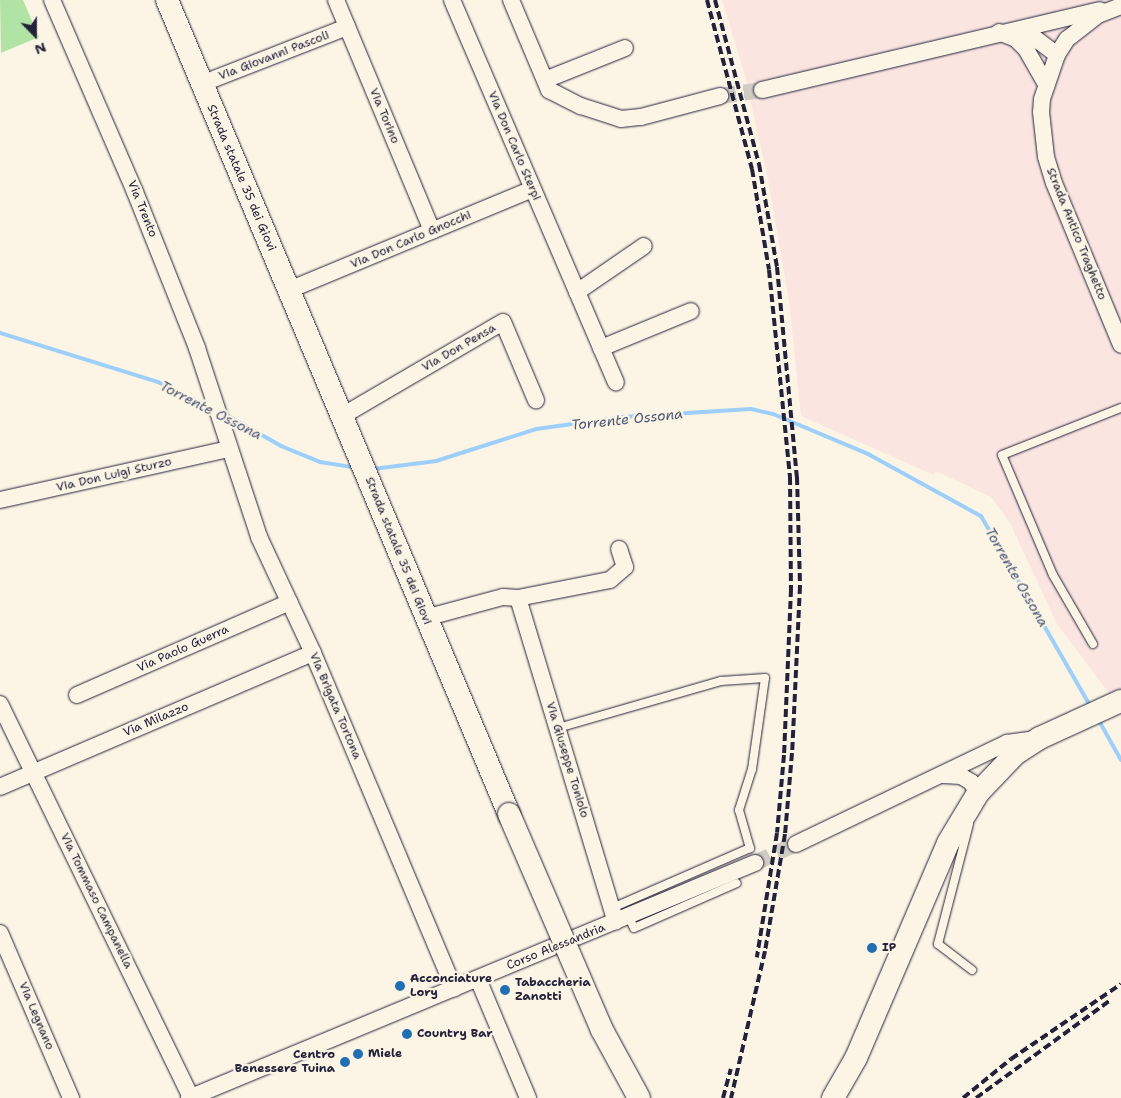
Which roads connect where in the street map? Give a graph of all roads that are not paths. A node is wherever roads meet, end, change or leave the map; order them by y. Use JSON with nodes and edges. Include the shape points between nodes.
{"nodes":[{"id":1,"x":52,"y":0,"type":"edge"},
{"id":2,"x":166,"y":0,"type":"edge"},
{"id":3,"x":336,"y":0,"type":"edge"},
{"id":4,"x":452,"y":0,"type":"edge"},
{"id":5,"x":512,"y":0,"type":"edge"},
{"id":6,"x":1121,"y":5,"type":"edge"},
{"id":7,"x":347,"y":27,"type":"junction"},
{"id":8,"x":999,"y":32,"type":"junction"},
{"id":9,"x":625,"y":48,"type":"dead end"},
{"id":10,"x":1057,"y":54,"type":"junction"},
{"id":11,"x":545,"y":80,"type":"junction"},
{"id":12,"x":202,"y":84,"type":"junction"},
{"id":13,"x":1046,"y":84,"type":"junction"},
{"id":14,"x":762,"y":90,"type":"tunnel mouth"},
{"id":15,"x":720,"y":96,"type":"tunnel mouth"},
{"id":16,"x":533,"y":189,"type":"junction"},
{"id":17,"x":432,"y":231,"type":"junction"},
{"id":18,"x":644,"y":246,"type":"dead end"},
{"id":19,"x":289,"y":290,"type":"junction"},
{"id":20,"x":577,"y":292,"type":"junction"},
{"id":21,"x":692,"y":311,"type":"dead end"},
{"id":22,"x":1121,"y":346,"type":"edge"},
{"id":23,"x":601,"y":348,"type":"junction"},
{"id":24,"x":616,"y":382,"type":"dead end"},
{"id":25,"x":536,"y":400,"type":"dead end"},
{"id":26,"x":1121,"y":408,"type":"edge"},
{"id":27,"x":342,"y":416,"type":"junction"},
{"id":28,"x":220,"y":422,"type":"joint"},
{"id":29,"x":228,"y":449,"type":"junction"},
{"id":30,"x":0,"y":500,"type":"edge"},
{"id":31,"x":619,"y":549,"type":"dead end"},
{"id":32,"x":518,"y":598,"type":"junction"},
{"id":33,"x":290,"y":602,"type":"junction"},
{"id":34,"x":425,"y":618,"type":"junction"},
{"id":35,"x":1092,"y":644,"type":"dead end"},
{"id":36,"x":313,"y":653,"type":"junction"},
{"id":37,"x":77,"y":695,"type":"dead end"},
{"id":38,"x":1116,"y":703,"type":"edge"},
{"id":39,"x":0,"y":704,"type":"edge"},
{"id":40,"x":558,"y":728,"type":"junction"},
{"id":41,"x":1040,"y":738,"type":"junction"},
{"id":42,"x":33,"y":772,"type":"junction"},
{"id":43,"x":944,"y":774,"type":"junction"},
{"id":44,"x":0,"y":787,"type":"edge"},
{"id":45,"x":978,"y":793,"type":"junction"},
{"id":46,"x":796,"y":844,"type":"tunnel mouth"},
{"id":47,"x":755,"y":863,"type":"tunnel mouth"},
{"id":48,"x":737,"y":883,"type":"dead end"},
{"id":49,"x":619,"y":916,"type":"junction"},
{"id":50,"x":0,"y":933,"type":"edge"},
{"id":51,"x":972,"y":970,"type":"dead end"},
{"id":52,"x":478,"y":979,"type":"junction"},
{"id":53,"x":454,"y":989,"type":"junction"},
{"id":54,"x":71,"y":1098,"type":"edge"},
{"id":55,"x":191,"y":1098,"type":"edge"},
{"id":56,"x":528,"y":1098,"type":"edge"},
{"id":57,"x":639,"y":1098,"type":"edge"},
{"id":58,"x":833,"y":1098,"type":"edge"}],
"edges":[{"from":1,"to":28,"type":"street","name":"Via Trento","via":[[139,201]]},
{"from":2,"to":12,"type":"main road","name":"Strada statale 35 dei Giovi"},
{"from":3,"to":7,"type":"street","name":"Via Torino"},
{"from":4,"to":16,"type":"street","name":"Via Don Carlo Sterpi"},
{"from":5,"to":11,"type":"street"},
{"from":6,"to":8,"type":"street","name":"Strada Antico Traghetto"},
{"from":6,"to":10,"type":"street","name":"Strada Antico Traghetto","via":[[1080,27]]},
{"from":7,"to":12,"type":"street","name":"Via Giovanni Pascoli"},
{"from":7,"to":17,"type":"street","name":"Via Torino"},
{"from":8,"to":10,"type":"street","via":[[1028,33]]},
{"from":8,"to":13,"type":"street","via":[[1016,39],[1026,49]]},
{"from":8,"to":14,"type":"street","name":"Strada Antico Traghetto"},
{"from":9,"to":11,"type":"street"},
{"from":10,"to":13,"type":"street","name":"Strada Antico Traghetto"},
{"from":11,"to":15,"type":"street","via":[[549,90],[595,112],[621,119],[641,117]]},
{"from":12,"to":19,"type":"main road","name":"Strada statale 35 dei Giovi"},
{"from":13,"to":22,"type":"street","name":"Strada Antico Traghetto","via":[[1041,112],[1046,157]]},
{"from":16,"to":17,"type":"street","name":"Via Don Carlo Gnocchi"},
{"from":16,"to":20,"type":"street","name":"Via Don Carlo Sterpi"},
{"from":17,"to":19,"type":"street","name":"Via Don Carlo Gnocchi"},
{"from":18,"to":20,"type":"street"},
{"from":19,"to":27,"type":"main road","name":"Strada statale 35 dei Giovi"},
{"from":20,"to":23,"type":"street","name":"Via Don Carlo Sterpi"},
{"from":21,"to":23,"type":"street"},
{"from":23,"to":24,"type":"street","name":"Via Don Carlo Sterpi"},
{"from":25,"to":27,"type":"street","name":"Via Don Pensa","via":[[503,322]]},
{"from":26,"to":35,"type":"lane","via":[[1002,455],[1053,575]]},
{"from":27,"to":34,"type":"main road","name":"Strada statale 35 dei Giovi"},
{"from":28,"to":29,"type":"street","name":"Via Brigata Tortona"},
{"from":29,"to":30,"type":"street","name":"Via Don Luigi Sturzo"},
{"from":29,"to":33,"type":"street","name":"Via Brigata Tortona","via":[[259,537]]},
{"from":31,"to":32,"type":"street","via":[[625,567],[610,580]]},
{"from":32,"to":34,"type":"street","via":[[503,597]]},
{"from":32,"to":40,"type":"street","name":"Via Giuseppe Toniolo"},
{"from":33,"to":36,"type":"street","name":"Via Brigata Tortona"},
{"from":33,"to":37,"type":"street","name":"Via Paolo Guerra"},
{"from":34,"to":57,"type":"main road","name":"Strada statale 35 dei Giovi","bridge":true,"via":[[602,1030]]},
{"from":36,"to":42,"type":"street","name":"Via Milazzo"},
{"from":36,"to":53,"type":"street","name":"Via Brigata Tortona"},
{"from":38,"to":41,"type":"main road"},
{"from":39,"to":42,"type":"street","name":"Via Tommaso Campanella"},
{"from":40,"to":49,"type":"street","name":"Via Giuseppe Toniolo"},
{"from":40,"to":49,"type":"lane","via":[[722,681],[765,678],[752,768],[739,810],[750,848]]},
{"from":41,"to":43,"type":"street","via":[[1008,743]]},
{"from":41,"to":45,"type":"main road","via":[[1015,754]]},
{"from":42,"to":44,"type":"street","name":"Via Milazzo"},
{"from":42,"to":55,"type":"street","name":"Via Tommaso Campanella"},
{"from":43,"to":45,"type":"street","via":[[961,776],[971,782]]},
{"from":43,"to":46,"type":"street"},
{"from":45,"to":51,"type":"lane","via":[[938,944]]},
{"from":45,"to":58,"type":"main road","via":[[948,843],[860,1049]]},
{"from":47,"to":49,"type":"street","name":"Corso Alessandria"},
{"from":48,"to":49,"type":"lane","via":[[634,928]]},
{"from":49,"to":52,"type":"street","name":"Corso Alessandria"},
{"from":50,"to":54,"type":"street","name":"Via Legnano"},
{"from":52,"to":53,"type":"street","name":"Corso Alessandria"},
{"from":52,"to":56,"type":"street"},
{"from":53,"to":55,"type":"street","name":"Corso Alessandria"}]}
